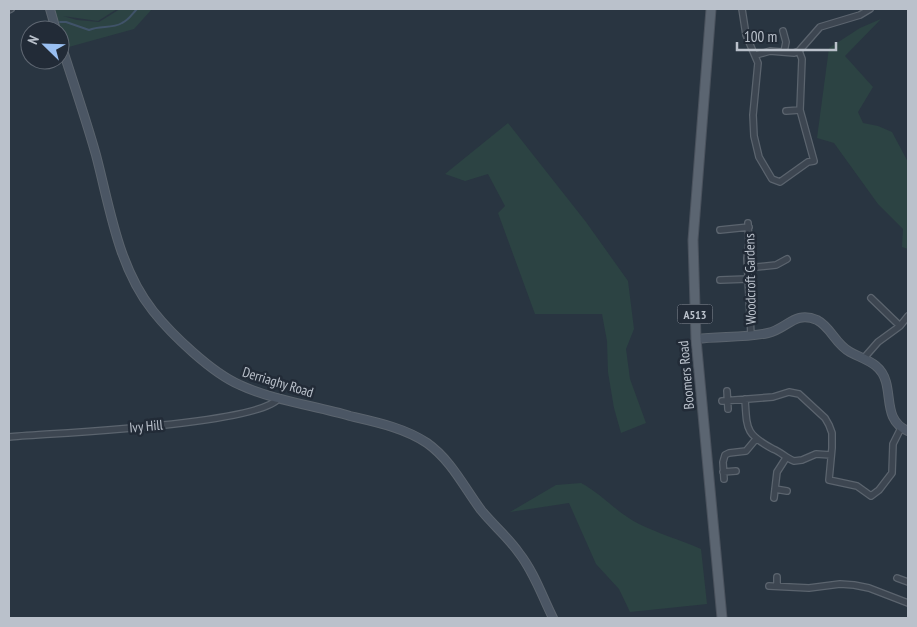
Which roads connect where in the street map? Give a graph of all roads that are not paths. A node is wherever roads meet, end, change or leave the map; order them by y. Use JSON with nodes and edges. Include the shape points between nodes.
{"nodes":[{"id":1,"x":711,"y":9,"type":"edge"},
{"id":2,"x":742,"y":9,"type":"edge"},
{"id":3,"x":870,"y":9,"type":"edge"},
{"id":4,"x":782,"y":31,"type":"dead end"},
{"id":5,"x":799,"y":51,"type":"junction"},
{"id":6,"x":784,"y":52,"type":"junction"},
{"id":7,"x":756,"y":55,"type":"junction"},
{"id":8,"x":69,"y":70,"type":"edge"},
{"id":9,"x":800,"y":110,"type":"junction"},
{"id":10,"x":786,"y":111,"type":"dead end"},
{"id":11,"x":720,"y":230,"type":"dead end"},
{"id":12,"x":787,"y":259,"type":"dead end"},
{"id":13,"x":747,"y":268,"type":"junction"},
{"id":14,"x":748,"y":279,"type":"junction"},
{"id":15,"x":720,"y":280,"type":"dead end"},
{"id":16,"x":871,"y":298,"type":"dead end"},
{"id":17,"x":908,"y":316,"type":"edge"},
{"id":18,"x":900,"y":326,"type":"junction"},
{"id":19,"x":751,"y":335,"type":"junction"},
{"id":20,"x":696,"y":339,"type":"junction"},
{"id":21,"x":864,"y":358,"type":"junction"},
{"id":22,"x":727,"y":391,"type":"dead end"},
{"id":23,"x":279,"y":398,"type":"junction"},
{"id":24,"x":745,"y":399,"type":"junction"},
{"id":25,"x":725,"y":401,"type":"junction"},
{"id":26,"x":728,"y":409,"type":"dead end"},
{"id":27,"x":905,"y":429,"type":"edge"},
{"id":28,"x":9,"y":437,"type":"edge"},
{"id":29,"x":756,"y":439,"type":"junction"},
{"id":30,"x":831,"y":455,"type":"junction"},
{"id":31,"x":786,"y":458,"type":"junction"},
{"id":32,"x":736,"y":471,"type":"dead end"},
{"id":33,"x":723,"y":472,"type":"junction"},
{"id":34,"x":724,"y":479,"type":"dead end"},
{"id":35,"x":775,"y":489,"type":"junction"},
{"id":36,"x":787,"y":491,"type":"dead end"},
{"id":37,"x":774,"y":498,"type":"dead end"},
{"id":38,"x":777,"y":577,"type":"dead end"},
{"id":39,"x":897,"y":578,"type":"dead end"},
{"id":40,"x":908,"y":582,"type":"edge"},
{"id":41,"x":769,"y":586,"type":"dead end"},
{"id":42,"x":777,"y":586,"type":"junction"},
{"id":43,"x":908,"y":603,"type":"edge"},
{"id":44,"x":553,"y":618,"type":"edge"},
{"id":45,"x":722,"y":618,"type":"edge"}],
"edges":[{"from":1,"to":20,"type":"main road","name":"Boomers Road","number":"A513","via":[[693,240]]},
{"from":2,"to":7,"type":"street","via":[[746,34]]},
{"from":3,"to":5,"type":"street","via":[[820,27]]},
{"from":4,"to":6,"type":"street","via":[[786,42]]},
{"from":5,"to":6,"type":"street"},
{"from":5,"to":9,"type":"street","via":[[802,59]]},
{"from":6,"to":7,"type":"street"},
{"from":7,"to":9,"type":"street","via":[[754,136],[759,157],[772,179],[780,182],[814,160]]},
{"from":8,"to":23,"type":"street","name":"Derriaghy Road","via":[[124,260],[140,294],[166,326],[221,374],[239,385]]},
{"from":9,"to":10,"type":"street"},
{"from":11,"to":13,"type":"street","name":"Woodcroft Gardens","via":[[730,232],[749,225]]},
{"from":12,"to":13,"type":"street","via":[[776,265]]},
{"from":13,"to":14,"type":"street","name":"Woodcroft Gardens"},
{"from":14,"to":15,"type":"street"},
{"from":14,"to":19,"type":"street","name":"Woodcroft Gardens"},
{"from":16,"to":18,"type":"street"},
{"from":17,"to":18,"type":"street"},
{"from":18,"to":21,"type":"street","via":[[878,342]]},
{"from":19,"to":20,"type":"street"},
{"from":19,"to":21,"type":"street","via":[[774,331],[797,318],[809,318],[820,321],[842,347]]},
{"from":20,"to":45,"type":"main road","name":"Boomers Road","number":"A513"},
{"from":21,"to":27,"type":"street","via":[[882,372],[893,418]]},
{"from":22,"to":25,"type":"street"},
{"from":23,"to":28,"type":"street","name":"Ivy Hill","via":[[269,405],[238,415],[202,421]]},
{"from":23,"to":44,"type":"street","name":"Derriaghy Road","via":[[388,426],[427,443],[452,467],[480,508],[519,553]]},
{"from":24,"to":25,"type":"street"},
{"from":24,"to":29,"type":"street","via":[[746,425]]},
{"from":24,"to":30,"type":"street","via":[[789,392],[799,394],[829,425]]},
{"from":25,"to":26,"type":"street"},
{"from":27,"to":30,"type":"street","via":[[893,444],[892,473],[872,495],[857,486],[829,480]]},
{"from":29,"to":31,"type":"street"},
{"from":29,"to":33,"type":"street","via":[[746,451],[725,455]]},
{"from":30,"to":31,"type":"street","via":[[816,454],[794,461]]},
{"from":31,"to":35,"type":"street","via":[[778,468]]},
{"from":32,"to":33,"type":"street"},
{"from":33,"to":34,"type":"street"},
{"from":35,"to":36,"type":"street"},
{"from":35,"to":37,"type":"street"},
{"from":38,"to":42,"type":"street"},
{"from":39,"to":40,"type":"street"},
{"from":41,"to":42,"type":"street"},
{"from":42,"to":43,"type":"street","via":[[854,585]]}]}
